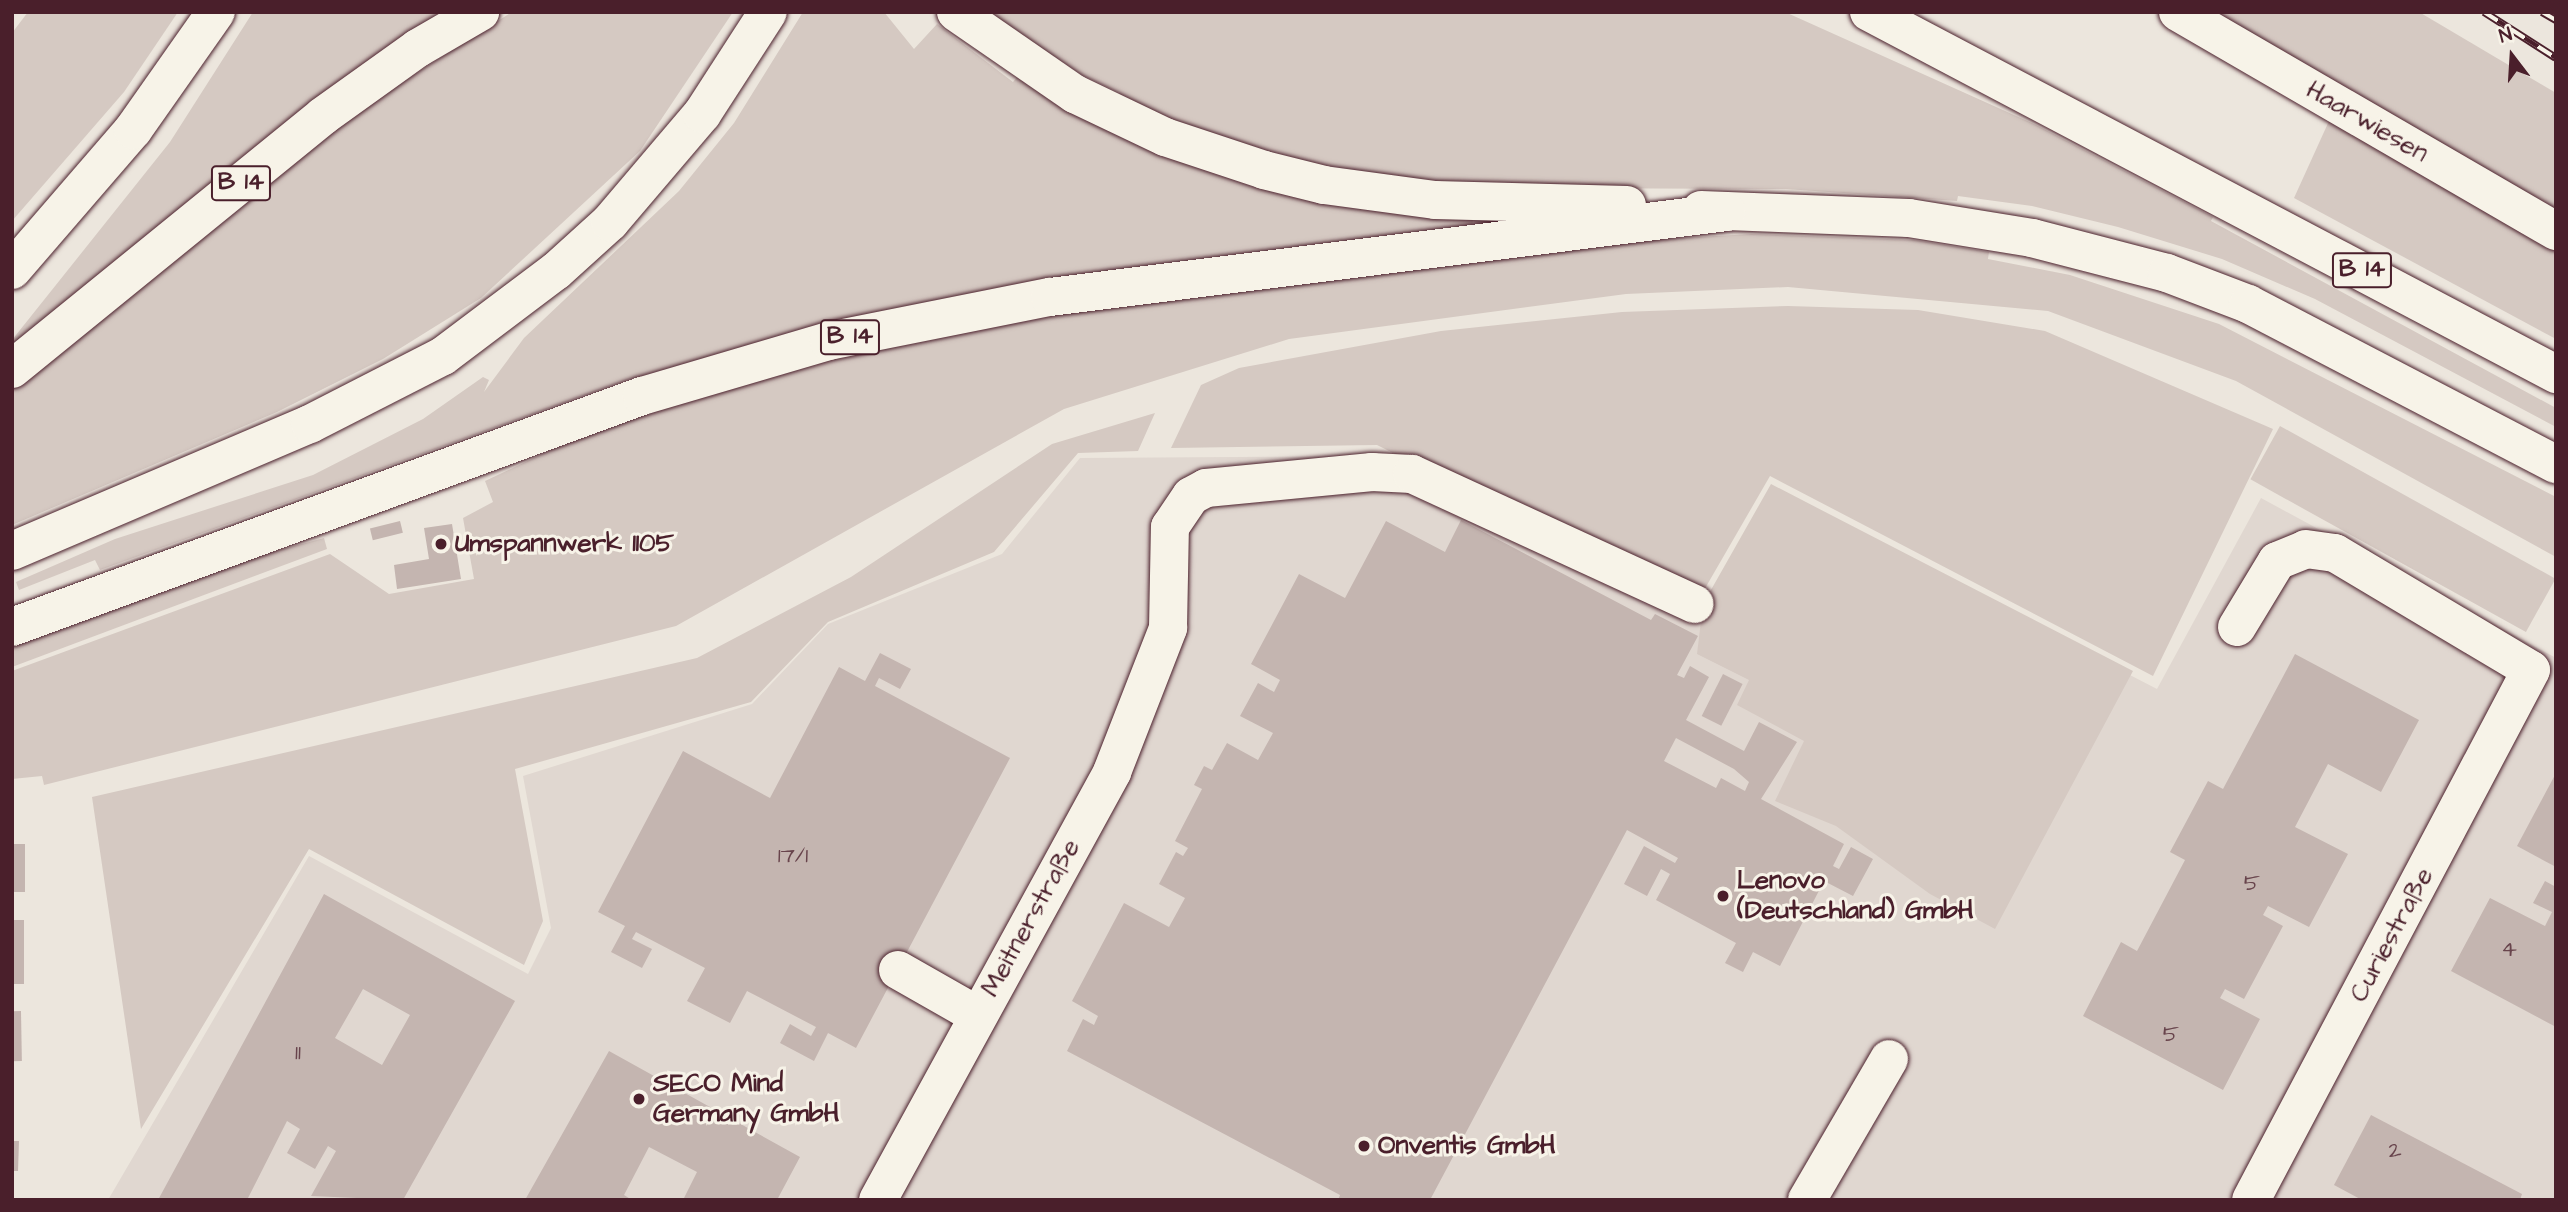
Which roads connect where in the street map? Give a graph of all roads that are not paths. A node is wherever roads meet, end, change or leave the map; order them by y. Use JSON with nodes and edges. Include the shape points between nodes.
{"nodes":[{"id":1,"x":216,"y":12,"type":"edge"},
{"id":2,"x":480,"y":12,"type":"edge"},
{"id":3,"x":768,"y":12,"type":"edge"},
{"id":4,"x":956,"y":12,"type":"edge"},
{"id":5,"x":2178,"y":12,"type":"edge"},
{"id":6,"x":1868,"y":13,"type":"edge"},
{"id":7,"x":1727,"y":212,"type":"junction"},
{"id":8,"x":2556,"y":232,"type":"edge"},
{"id":9,"x":12,"y":270,"type":"edge"},
{"id":10,"x":12,"y":369,"type":"edge"},
{"id":11,"x":2556,"y":374,"type":"edge"},
{"id":12,"x":2556,"y":464,"type":"edge"},
{"id":13,"x":12,"y":551,"type":"edge"},
{"id":14,"x":1694,"y":604,"type":"dead end"},
{"id":15,"x":2237,"y":626,"type":"dead end"},
{"id":16,"x":12,"y":627,"type":"edge"},
{"id":17,"x":898,"y":970,"type":"dead end"},
{"id":18,"x":977,"y":1015,"type":"junction"},
{"id":19,"x":1888,"y":1059,"type":"dead end"},
{"id":20,"x":878,"y":1200,"type":"edge"},
{"id":21,"x":1807,"y":1200,"type":"edge"},
{"id":22,"x":2251,"y":1200,"type":"edge"}],
"edges":[{"from":1,"to":9,"type":"main road","via":[[126,140]]},
{"from":2,"to":10,"type":"main road","number":"B 14","via":[[418,48],[323,116]]},
{"from":3,"to":13,"type":"main road","via":[[702,114],[610,222],[546,279],[443,356],[310,424]]},
{"from":4,"to":7,"type":"main road","number":"B 14","via":[[1075,94],[1165,137],[1264,170],[1324,185],[1435,201]]},
{"from":5,"to":8,"type":"main road","name":"Haarwiesen"},
{"from":6,"to":11,"type":"main road","number":"B 14"},
{"from":7,"to":12,"type":"main road","number":"B 14","via":[[1956,224],[2167,273],[2248,304]]},
{"from":7,"to":16,"type":"main road","number":"B 14","via":[[1050,298],[829,341],[642,396]]},
{"from":14,"to":18,"type":"main road","name":"Meitnerstraße","via":[[1412,474],[1372,472],[1206,488],[1191,496],[1170,527],[1168,628],[1112,772]]},
{"from":15,"to":22,"type":"main road","name":"Curiestraße","via":[[2277,561],[2306,549],[2335,553],[2531,670]]},
{"from":17,"to":18,"type":"main road"},
{"from":18,"to":20,"type":"main road","name":"Meitnerstraße"},
{"from":19,"to":21,"type":"main road"}]}
